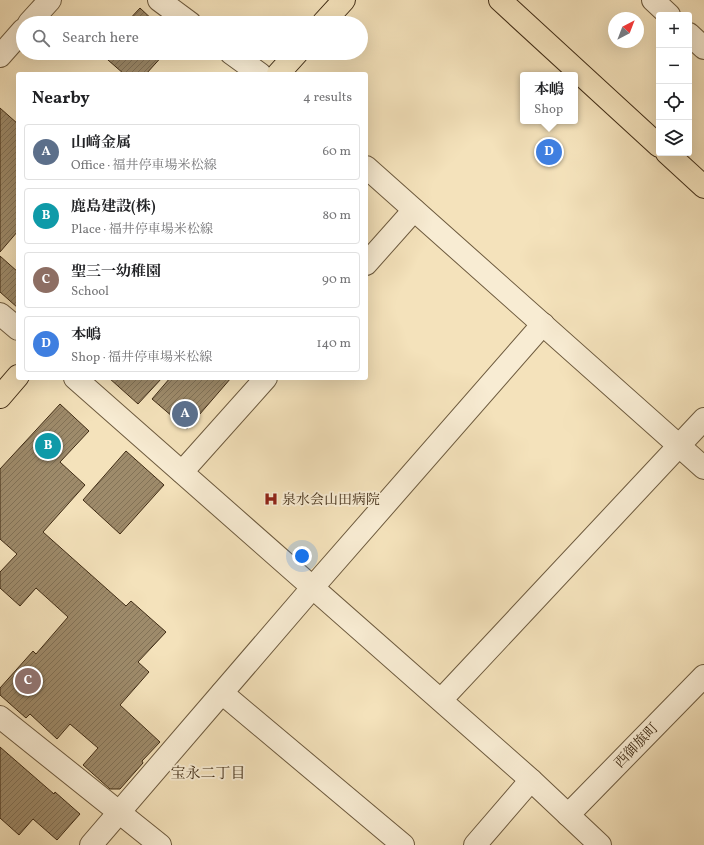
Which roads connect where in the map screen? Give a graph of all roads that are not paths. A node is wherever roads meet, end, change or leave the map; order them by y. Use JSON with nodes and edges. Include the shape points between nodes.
{"nodes":[{"id":1,"x":50,"y":0,"type":"edge"},
{"id":2,"x":159,"y":0,"type":"edge"},
{"id":3,"x":344,"y":0,"type":"edge"},
{"id":4,"x":500,"y":0,"type":"edge"},
{"id":5,"x":653,"y":0,"type":"edge"},
{"id":6,"x":665,"y":12,"type":"edge"},
{"id":7,"x":35,"y":16,"type":"edge"},
{"id":8,"x":181,"y":16,"type":"edge"},
{"id":9,"x":329,"y":16,"type":"edge"},
{"id":10,"x":692,"y":37,"type":"edge"},
{"id":11,"x":16,"y":38,"type":"edge"},
{"id":12,"x":704,"y":48,"type":"edge"},
{"id":13,"x":0,"y":56,"type":"edge"},
{"id":14,"x":241,"y":60,"type":"edge"},
{"id":15,"x":290,"y":60,"type":"edge"},
{"id":16,"x":257,"y":72,"type":"edge"},
{"id":17,"x":280,"y":72,"type":"edge"},
{"id":18,"x":656,"y":143,"type":"edge"},
{"id":19,"x":670,"y":156,"type":"edge"},
{"id":20,"x":368,"y":169,"type":"edge"},
{"id":21,"x":704,"y":187,"type":"edge"},
{"id":22,"x":414,"y":210,"type":"junction"},
{"id":23,"x":368,"y":262,"type":"edge"},
{"id":24,"x":0,"y":314,"type":"edge"},
{"id":25,"x":543,"y":324,"type":"junction"},
{"id":26,"x":16,"y":328,"type":"edge"},
{"id":27,"x":16,"y":378,"type":"edge"},
{"id":28,"x":77,"y":380,"type":"edge"},
{"id":29,"x":264,"y":380,"type":"edge"},
{"id":30,"x":0,"y":397,"type":"edge"},
{"id":31,"x":704,"y":419,"type":"edge"},
{"id":32,"x":680,"y":445,"type":"junction"},
{"id":33,"x":704,"y":468,"type":"edge"},
{"id":34,"x":182,"y":472,"type":"junction"},
{"id":35,"x":313,"y":587,"type":"junction"},
{"id":36,"x":704,"y":676,"type":"edge"},
{"id":37,"x":222,"y":692,"type":"junction"},
{"id":38,"x":441,"y":700,"type":"junction"},
{"id":39,"x":0,"y":717,"type":"edge"},
{"id":40,"x":531,"y":780,"type":"junction"},
{"id":41,"x":120,"y":812,"type":"junction"},
{"id":42,"x":568,"y":815,"type":"junction"},
{"id":43,"x":91,"y":845,"type":"edge"},
{"id":44,"x":160,"y":845,"type":"edge"},
{"id":45,"x":403,"y":845,"type":"edge"},
{"id":46,"x":475,"y":845,"type":"edge"},
{"id":47,"x":600,"y":845,"type":"edge"}],
"edges":[{"from":1,"to":7,"type":"street"},
{"from":2,"to":8,"type":"street"},
{"from":3,"to":9,"type":"main road"},
{"from":4,"to":18,"type":"main road"},
{"from":5,"to":6,"type":"street"},
{"from":10,"to":12,"type":"street"},
{"from":11,"to":13,"type":"street"},
{"from":14,"to":16,"type":"street"},
{"from":15,"to":17,"type":"main road"},
{"from":19,"to":21,"type":"main road"},
{"from":20,"to":22,"type":"street"},
{"from":22,"to":23,"type":"street"},
{"from":22,"to":25,"type":"street"},
{"from":24,"to":26,"type":"street"},
{"from":25,"to":32,"type":"street"},
{"from":25,"to":35,"type":"street"},
{"from":27,"to":30,"type":"main road"},
{"from":28,"to":34,"type":"street"},
{"from":29,"to":34,"type":"street"},
{"from":31,"to":32,"type":"street"},
{"from":32,"to":33,"type":"street"},
{"from":32,"to":38,"type":"street"},
{"from":34,"to":35,"type":"street"},
{"from":35,"to":37,"type":"street"},
{"from":35,"to":38,"type":"street"},
{"from":36,"to":42,"type":"street","name":"西御旗町"},
{"from":37,"to":41,"type":"street"},
{"from":37,"to":45,"type":"street"},
{"from":38,"to":40,"type":"street"},
{"from":39,"to":41,"type":"street"},
{"from":40,"to":42,"type":"street"},
{"from":40,"to":46,"type":"street"},
{"from":41,"to":43,"type":"street"},
{"from":41,"to":44,"type":"street"},
{"from":42,"to":47,"type":"street"}]}
